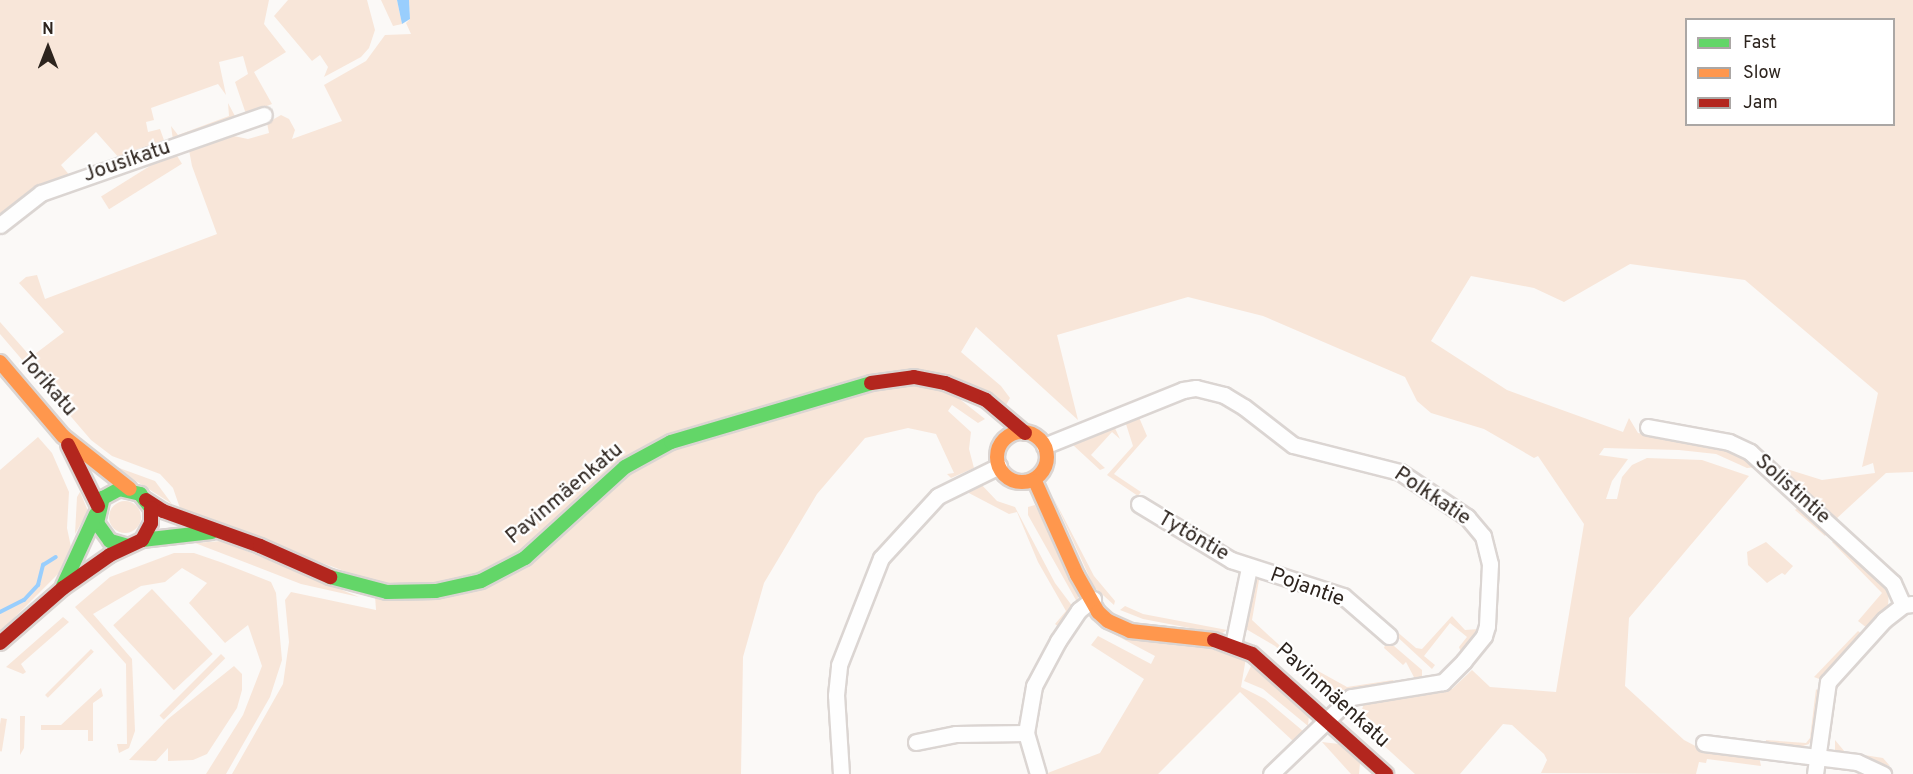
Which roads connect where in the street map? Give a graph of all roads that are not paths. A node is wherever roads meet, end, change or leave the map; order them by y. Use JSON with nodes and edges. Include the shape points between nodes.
{"nodes":[{"id":1,"x":264,"y":115,"type":"dead end"},
{"id":2,"x":0,"y":225,"type":"edge"},
{"id":3,"x":0,"y":362,"type":"edge"},
{"id":4,"x":975,"y":397,"type":"junction"},
{"id":5,"x":1648,"y":427,"type":"dead end"},
{"id":6,"x":1025,"y":433,"type":"junction"},
{"id":7,"x":63,"y":436,"type":"junction"},
{"id":8,"x":1001,"y":444,"type":"junction"},
{"id":9,"x":1044,"y":446,"type":"junction"},
{"id":10,"x":999,"y":466,"type":"junction"},
{"id":11,"x":1035,"y":481,"type":"junction"},
{"id":12,"x":130,"y":489,"type":"junction"},
{"id":13,"x":146,"y":500,"type":"junction"},
{"id":14,"x":1139,"y":504,"type":"dead end"},
{"id":15,"x":97,"y":510,"type":"junction"},
{"id":16,"x":218,"y":532,"type":"junction"},
{"id":17,"x":142,"y":540,"type":"junction"},
{"id":18,"x":128,"y":546,"type":"junction"},
{"id":19,"x":1249,"y":567,"type":"junction"},
{"id":20,"x":63,"y":588,"type":"junction"},
{"id":21,"x":1093,"y":599,"type":"junction"},
{"id":22,"x":1908,"y":605,"type":"edge"},
{"id":23,"x":1389,"y":636,"type":"dead end"},
{"id":24,"x":0,"y":643,"type":"edge"},
{"id":25,"x":1233,"y":645,"type":"junction"},
{"id":26,"x":1325,"y":718,"type":"junction"},
{"id":27,"x":1026,"y":733,"type":"junction"},
{"id":28,"x":916,"y":742,"type":"dead end"},
{"id":29,"x":1704,"y":743,"type":"dead end"},
{"id":30,"x":1817,"y":757,"type":"junction"},
{"id":31,"x":841,"y":774,"type":"edge"},
{"id":32,"x":1038,"y":774,"type":"edge"},
{"id":33,"x":1271,"y":774,"type":"edge"},
{"id":34,"x":1386,"y":774,"type":"edge"},
{"id":35,"x":1815,"y":774,"type":"edge"},
{"id":36,"x":1883,"y":774,"type":"edge"}],
"edges":[{"from":1,"to":2,"type":"street","name":"Jousikatu","via":[[41,193]]},
{"from":3,"to":7,"type":"street","name":"Torikatu"},
{"from":4,"to":6,"type":"street","name":"Pavinmäenkatu","via":[[986,400]]},
{"from":4,"to":8,"type":"street"},
{"from":4,"to":16,"type":"street","name":"Pavinmäenkatu","via":[[945,383],[900,378],[695,434],[625,467],[525,558],[481,581],[436,591],[387,592],[359,587]]},
{"from":5,"to":22,"type":"street","name":"Solistintie","via":[[1729,442],[1750,452],[1893,583]]},
{"from":6,"to":8,"type":"street","via":[[1012,435]]},
{"from":6,"to":9,"type":"street"},
{"from":7,"to":12,"type":"street","name":"Torikatu"},
{"from":7,"to":15,"type":"street","name":"Torikatu"},
{"from":8,"to":10,"type":"street"},
{"from":9,"to":11,"type":"street","via":[[1045,463]]},
{"from":9,"to":26,"type":"street","name":"Polkkatie","via":[[1196,388],[1224,395],[1244,406],[1293,445],[1400,472],[1467,517],[1489,550],[1484,636],[1443,682],[1351,697]]},
{"from":10,"to":11,"type":"street","via":[[1009,478]]},
{"from":10,"to":31,"type":"street","via":[[938,496],[881,558],[839,665],[836,694]]},
{"from":11,"to":21,"type":"street","name":"Pavinmäenkatu"},
{"from":12,"to":13,"type":"street"},
{"from":12,"to":15,"type":"street","via":[[109,493]]},
{"from":13,"to":16,"type":"street","name":"Pavinmäenkatu","via":[[163,511]]},
{"from":13,"to":17,"type":"street","via":[[151,523]]},
{"from":14,"to":19,"type":"street","name":"Tytöntie","via":[[1187,536]]},
{"from":15,"to":18,"type":"street","via":[[104,537]]},
{"from":15,"to":20,"type":"street"},
{"from":16,"to":17,"type":"street","name":"Pavinmäenkatu"},
{"from":17,"to":18,"type":"street"},
{"from":18,"to":20,"type":"street"},
{"from":19,"to":23,"type":"street","name":"Pojantie","via":[[1343,596]]},
{"from":19,"to":25,"type":"street"},
{"from":20,"to":24,"type":"street"},
{"from":21,"to":25,"type":"street","name":"Pavinmäenkatu","via":[[1098,612],[1118,627]]},
{"from":21,"to":27,"type":"street","via":[[1079,610],[1042,666]]},
{"from":22,"to":30,"type":"street","via":[[1884,620],[1828,682]]},
{"from":25,"to":26,"type":"street","name":"Pavinmäenkatu","via":[[1265,662]]},
{"from":26,"to":33,"type":"street","name":"Polkkatie"},
{"from":26,"to":34,"type":"street","name":"Pavinmäenkatu"},
{"from":27,"to":28,"type":"street","via":[[956,734]]},
{"from":27,"to":32,"type":"street"},
{"from":29,"to":30,"type":"street"},
{"from":30,"to":35,"type":"street"},
{"from":30,"to":36,"type":"street","via":[[1857,762]]}]}
